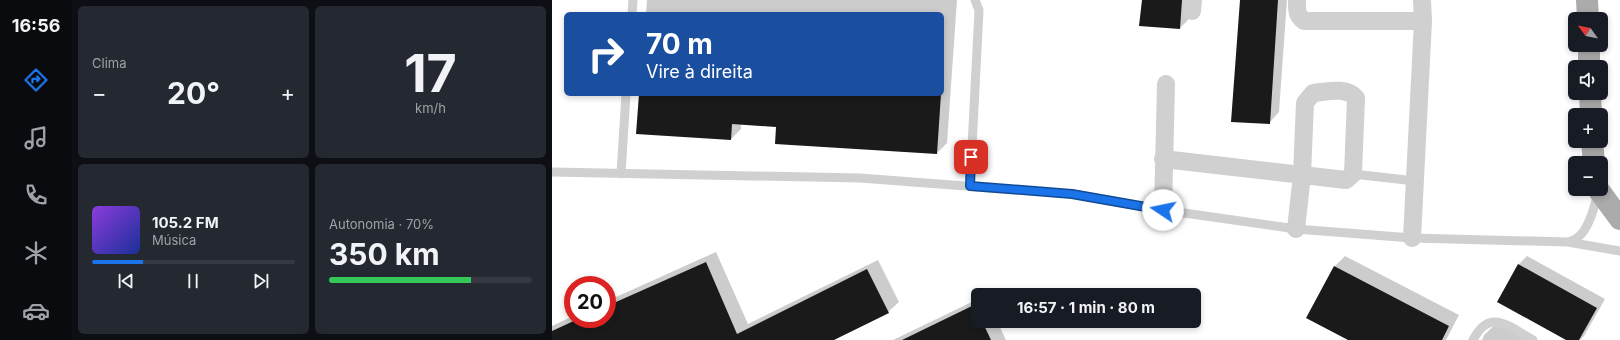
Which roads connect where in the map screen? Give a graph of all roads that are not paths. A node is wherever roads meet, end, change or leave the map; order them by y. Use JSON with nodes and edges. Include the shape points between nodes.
{"nodes":[{"id":1,"x":633,"y":0,"type":"edge"},
{"id":2,"x":975,"y":0,"type":"edge"},
{"id":3,"x":1298,"y":0,"type":"edge"},
{"id":4,"x":1422,"y":0,"type":"edge"},
{"id":5,"x":1587,"y":0,"type":"edge"},
{"id":6,"x":632,"y":12,"type":"edge"},
{"id":7,"x":1588,"y":12,"type":"edge"},
{"id":8,"x":1423,"y":21,"type":"junction"},
{"id":9,"x":1166,"y":84,"type":"dead end"},
{"id":10,"x":626,"y":96,"type":"edge"},
{"id":11,"x":1163,"y":159,"type":"junction"},
{"id":12,"x":552,"y":172,"type":"edge"},
{"id":13,"x":621,"y":174,"type":"junction"},
{"id":14,"x":1353,"y":174,"type":"junction"},
{"id":15,"x":1302,"y":175,"type":"junction"},
{"id":16,"x":1415,"y":181,"type":"junction"},
{"id":17,"x":970,"y":186,"type":"junction"},
{"id":18,"x":1597,"y":196,"type":"edge"},
{"id":19,"x":1603,"y":196,"type":"edge"},
{"id":20,"x":1163,"y":210,"type":"junction"},
{"id":21,"x":1620,"y":219,"type":"edge"},
{"id":22,"x":1296,"y":229,"type":"junction"},
{"id":23,"x":1412,"y":238,"type":"junction"},
{"id":24,"x":1568,"y":242,"type":"junction"},
{"id":25,"x":1620,"y":251,"type":"edge"},
{"id":26,"x":1473,"y":340,"type":"edge"},
{"id":27,"x":1533,"y":340,"type":"edge"}],
"edges":[{"from":1,"to":6,"type":"lane"},
{"from":2,"to":17,"type":"lane","via":[[979,10]]},
{"from":3,"to":8,"type":"street","via":[[1297,13],[1304,21]]},
{"from":4,"to":8,"type":"street"},
{"from":5,"to":7,"type":"main road"},
{"from":8,"to":16,"type":"street"},
{"from":9,"to":11,"type":"street"},
{"from":10,"to":13,"type":"lane"},
{"from":11,"to":15,"type":"street"},
{"from":11,"to":20,"type":"street"},
{"from":12,"to":13,"type":"lane"},
{"from":13,"to":17,"type":"lane","via":[[860,178]]},
{"from":14,"to":15,"type":"street","via":[[1346,180]]},
{"from":14,"to":15,"type":"street","via":[[1356,98],[1353,94],[1343,91],[1313,93],[1305,103]]},
{"from":14,"to":16,"type":"lane"},
{"from":15,"to":22,"type":"street"},
{"from":16,"to":23,"type":"street"},
{"from":17,"to":20,"type":"lane","via":[[1072,194]]},
{"from":18,"to":24,"type":"lane","via":[[1593,213],[1584,229],[1578,238]]},
{"from":19,"to":21,"type":"main road"},
{"from":20,"to":22,"type":"lane"},
{"from":22,"to":23,"type":"lane"},
{"from":23,"to":24,"type":"lane"},
{"from":24,"to":25,"type":"lane"},
{"from":26,"to":27,"type":"lane","via":[[1484,324],[1492,321]]}]}
